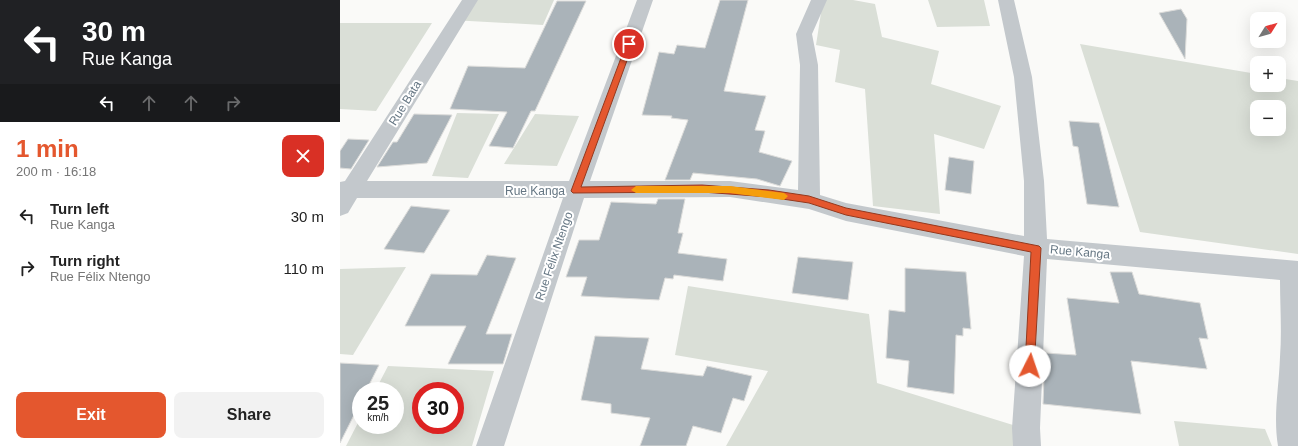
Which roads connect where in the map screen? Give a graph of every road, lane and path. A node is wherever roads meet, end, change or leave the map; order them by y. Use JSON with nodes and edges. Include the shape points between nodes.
{"nodes":[{"id":1,"x":470,"y":0,"type":"edge"},
{"id":2,"x":645,"y":0,"type":"edge"},
{"id":3,"x":819,"y":0,"type":"edge"},
{"id":4,"x":1006,"y":0,"type":"edge"},
{"id":5,"x":576,"y":191,"type":"junction"},
{"id":6,"x":343,"y":196,"type":"edge"},
{"id":7,"x":809,"y":200,"type":"junction"},
{"id":8,"x":1036,"y":248,"type":"junction"},
{"id":9,"x":1295,"y":271,"type":"edge"},
{"id":10,"x":490,"y":446,"type":"edge"},
{"id":11,"x":1027,"y":446,"type":"edge"},
{"id":12,"x":1292,"y":446,"type":"edge"}],
"edges":[{"from":1,"to":6,"type":"street","name":"Rue Bata"},
{"from":2,"to":5,"type":"street","name":"Rue Félix Ntengo"},
{"from":3,"to":7,"type":"street","via":[[804,34],[809,65]]},
{"from":4,"to":8,"type":"street","via":[[1023,76],[1034,181]]},
{"from":5,"to":6,"type":"street","name":"Rue Kanga"},
{"from":5,"to":7,"type":"street","name":"Rue Kanga","via":[[730,189]]},
{"from":5,"to":10,"type":"street","name":"Rue Félix Ntengo"},
{"from":7,"to":8,"type":"street","name":"Rue Kanga","via":[[846,212]]},
{"from":8,"to":9,"type":"street","name":"Rue Kanga"},
{"from":8,"to":11,"type":"street"},
{"from":9,"to":12,"type":"street","via":[[1293,358],[1289,392],[1289,436]]}]}
